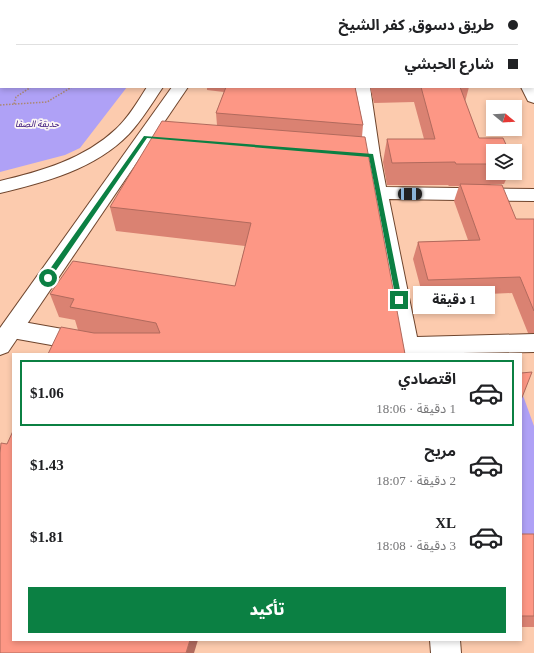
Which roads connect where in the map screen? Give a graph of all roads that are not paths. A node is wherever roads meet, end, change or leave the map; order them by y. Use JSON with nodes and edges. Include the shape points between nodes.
{"nodes":[{"id":1,"x":154,"y":88,"type":"edge"},
{"id":2,"x":179,"y":88,"type":"edge"},
{"id":3,"x":362,"y":88,"type":"edge"},
{"id":4,"x":529,"y":88,"type":"edge"},
{"id":5,"x":534,"y":98,"type":"edge"},
{"id":6,"x":0,"y":187,"type":"edge"},
{"id":7,"x":378,"y":193,"type":"junction"},
{"id":8,"x":534,"y":195,"type":"edge"},
{"id":9,"x":6,"y":337,"type":"edge"},
{"id":10,"x":534,"y":343,"type":"edge"},
{"id":11,"x":106,"y":346,"type":"edge"},
{"id":12,"x":408,"y":350,"type":"edge"},
{"id":13,"x":445,"y":641,"type":"edge"},
{"id":14,"x":446,"y":653,"type":"edge"}],
"edges":[{"from":1,"to":6,"type":"main road","via":[[122,132],[103,148],[50,174]]},
{"from":2,"to":9,"type":"main road","via":[[154,137]]},
{"from":3,"to":7,"type":"main road","via":[[364,155]]},
{"from":4,"to":5,"type":"main road"},
{"from":7,"to":8,"type":"main road"},
{"from":7,"to":12,"type":"main road"},
{"from":9,"to":11,"type":"main road"},
{"from":10,"to":12,"type":"main road"},
{"from":13,"to":14,"type":"main road"}]}
